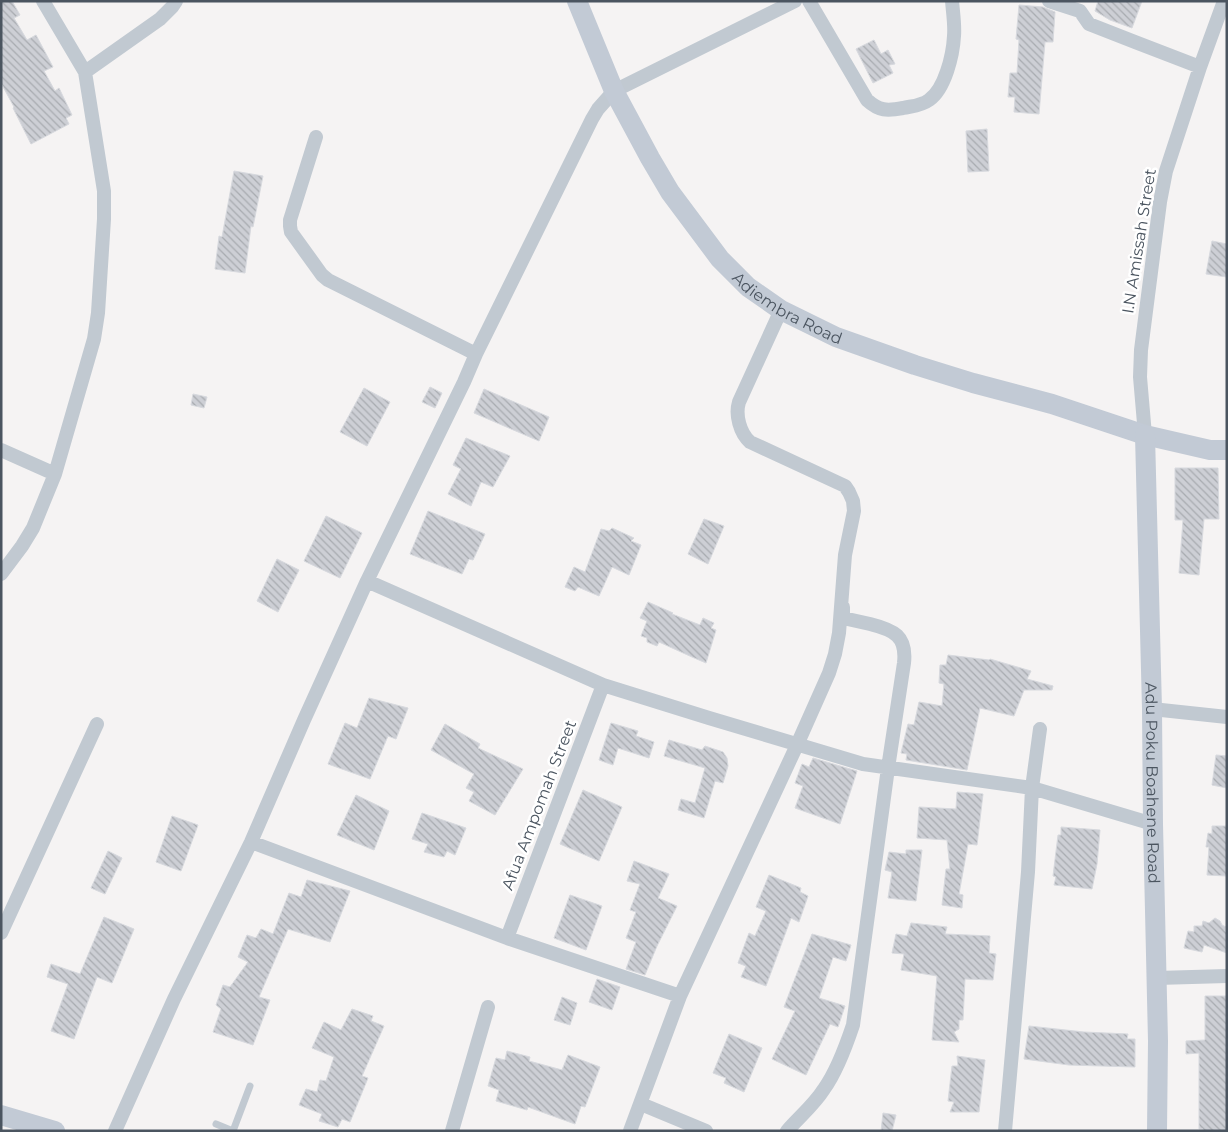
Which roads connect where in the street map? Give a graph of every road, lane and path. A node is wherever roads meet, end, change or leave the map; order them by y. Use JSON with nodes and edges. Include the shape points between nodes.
{"nodes":[{"id":1,"x":43,"y":1,"type":"edge"},
{"id":2,"x":176,"y":1,"type":"edge"},
{"id":3,"x":577,"y":1,"type":"edge"},
{"id":4,"x":795,"y":1,"type":"edge"},
{"id":5,"x":809,"y":1,"type":"edge"},
{"id":6,"x":952,"y":1,"type":"edge"},
{"id":7,"x":1049,"y":1,"type":"edge"},
{"id":8,"x":1224,"y":1,"type":"edge"},
{"id":9,"x":1081,"y":6,"type":"edge"},
{"id":10,"x":1200,"y":67,"type":"junction"},
{"id":11,"x":85,"y":72,"type":"junction"},
{"id":12,"x":614,"y":92,"type":"junction"},
{"id":13,"x":316,"y":137,"type":"dead end"},
{"id":14,"x":781,"y":310,"type":"junction"},
{"id":15,"x":476,"y":354,"type":"junction"},
{"id":16,"x":1144,"y":435,"type":"junction"},
{"id":17,"x":1,"y":450,"type":"edge"},
{"id":18,"x":1227,"y":450,"type":"edge"},
{"id":19,"x":54,"y":474,"type":"junction"},
{"id":20,"x":1,"y":574,"type":"edge"},
{"id":21,"x":368,"y":582,"type":"junction"},
{"id":22,"x":842,"y":601,"type":"junction"},
{"id":23,"x":603,"y":685,"type":"junction"},
{"id":24,"x":1152,"y":709,"type":"junction"},
{"id":25,"x":1227,"y":717,"type":"edge"},
{"id":26,"x":97,"y":724,"type":"dead end"},
{"id":27,"x":1040,"y":729,"type":"dead end"},
{"id":28,"x":797,"y":745,"type":"junction"},
{"id":29,"x":888,"y":768,"type":"junction"},
{"id":30,"x":1032,"y":788,"type":"junction"},
{"id":31,"x":1153,"y":824,"type":"junction"},
{"id":32,"x":251,"y":842,"type":"junction"},
{"id":33,"x":1,"y":933,"type":"edge"},
{"id":34,"x":507,"y":938,"type":"junction"},
{"id":35,"x":1227,"y":976,"type":"edge"},
{"id":36,"x":1157,"y":978,"type":"junction"},
{"id":37,"x":680,"y":996,"type":"junction"},
{"id":38,"x":488,"y":1007,"type":"dead end"},
{"id":39,"x":250,"y":1086,"type":"dead end"},
{"id":40,"x":641,"y":1104,"type":"junction"},
{"id":41,"x":1,"y":1115,"type":"edge"},
{"id":42,"x":216,"y":1124,"type":"dead end"},
{"id":43,"x":55,"y":1131,"type":"edge"},
{"id":44,"x":114,"y":1131,"type":"edge"},
{"id":45,"x":233,"y":1131,"type":"edge"},
{"id":46,"x":452,"y":1131,"type":"edge"},
{"id":47,"x":630,"y":1131,"type":"edge"},
{"id":48,"x":706,"y":1131,"type":"edge"},
{"id":49,"x":787,"y":1131,"type":"edge"},
{"id":50,"x":1005,"y":1131,"type":"edge"},
{"id":51,"x":1157,"y":1131,"type":"edge"}],
"edges":[{"from":1,"to":11,"type":"street"},
{"from":2,"to":11,"type":"street","via":[[160,19]]},
{"from":3,"to":12,"type":"street","name":"Adiembra Road"},
{"from":4,"to":12,"type":"street"},
{"from":5,"to":6,"type":"street","via":[[867,100],[889,111],[930,100],[942,84],[954,36]]},
{"from":7,"to":9,"type":"street"},
{"from":8,"to":10,"type":"street","name":"I.N Amissah Street"},
{"from":9,"to":10,"type":"street","via":[[1089,24]]},
{"from":10,"to":16,"type":"street","name":"I.N Amissah Street","via":[[1166,171],[1160,202],[1141,350]]},
{"from":11,"to":19,"type":"street","via":[[104,190],[98,313],[94,339]]},
{"from":12,"to":14,"type":"street","name":"Adiembra Road","via":[[670,192],[720,259],[748,287]]},
{"from":12,"to":15,"type":"street","via":[[598,109],[587,128]]},
{"from":13,"to":15,"type":"street","via":[[290,226],[322,275]]},
{"from":14,"to":16,"type":"street","name":"Adiembra Road","via":[[836,337],[915,365],[1052,404]]},
{"from":14,"to":22,"type":"street","via":[[737,413],[742,432],[750,442],[845,486],[850,492],[854,511],[845,555]]},
{"from":15,"to":21,"type":"street"},
{"from":16,"to":18,"type":"street","name":"Adiembra Road","via":[[1210,450]]},
{"from":16,"to":24,"type":"street","name":"Adu Poku Boahene Road"},
{"from":17,"to":19,"type":"street"},
{"from":19,"to":20,"type":"street","via":[[32,528]]},
{"from":21,"to":23,"type":"street"},
{"from":21,"to":32,"type":"street"},
{"from":22,"to":28,"type":"street","via":[[835,654]]},
{"from":22,"to":29,"type":"street","via":[[843,618],[888,629],[899,637],[903,645],[904,663]]},
{"from":23,"to":28,"type":"street"},
{"from":23,"to":34,"type":"street","name":"Afua Ampomah Street"},
{"from":24,"to":25,"type":"street"},
{"from":24,"to":31,"type":"street","name":"Adu Poku Boahene Road"},
{"from":26,"to":33,"type":"street"},
{"from":27,"to":30,"type":"street"},
{"from":28,"to":29,"type":"street"},
{"from":28,"to":37,"type":"street"},
{"from":29,"to":30,"type":"street"},
{"from":29,"to":49,"type":"street","via":[[853,1024],[825,1088]]},
{"from":30,"to":31,"type":"street"},
{"from":30,"to":50,"type":"street","via":[[1028,872]]},
{"from":31,"to":36,"type":"street","name":"Adu Poku Boahene Road"},
{"from":32,"to":34,"type":"street"},
{"from":32,"to":44,"type":"street"},
{"from":34,"to":37,"type":"street"},
{"from":35,"to":36,"type":"street"},
{"from":36,"to":51,"type":"street","name":"Adu Poku Boahene Road"},
{"from":37,"to":40,"type":"street"},
{"from":38,"to":46,"type":"street"},
{"from":39,"to":45,"type":"lane"},
{"from":40,"to":47,"type":"street"},
{"from":40,"to":48,"type":"street"},
{"from":41,"to":43,"type":"street"},
{"from":42,"to":45,"type":"lane"}]}
